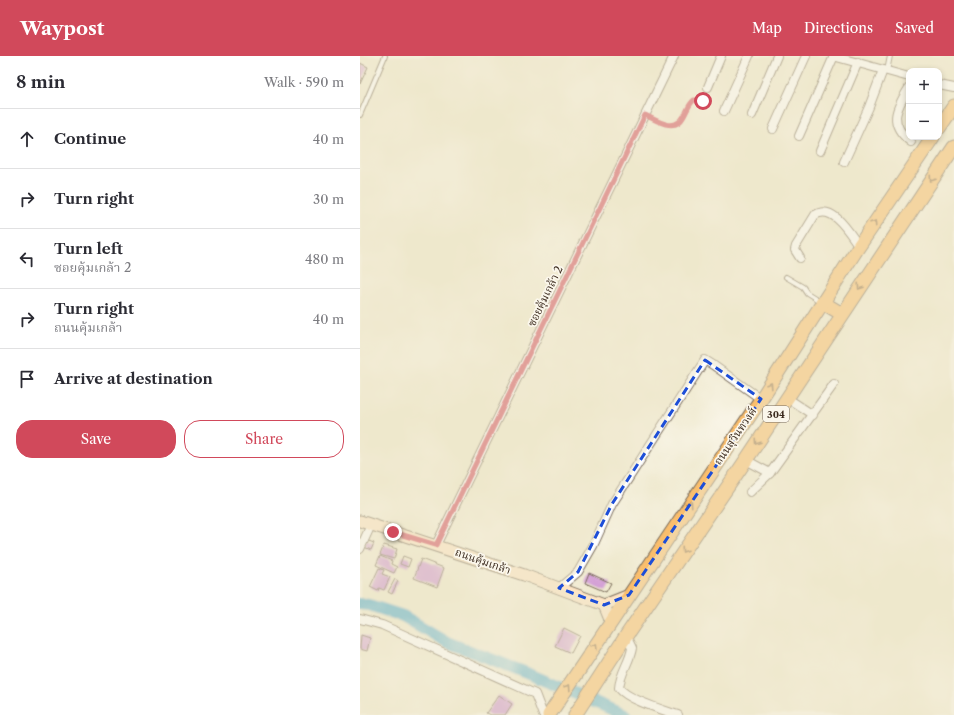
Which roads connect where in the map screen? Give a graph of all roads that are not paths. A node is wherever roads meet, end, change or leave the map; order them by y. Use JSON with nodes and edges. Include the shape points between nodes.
{"nodes":[{"id":1,"x":385,"y":56,"type":"edge"},
{"id":2,"x":674,"y":56,"type":"edge"},
{"id":3,"x":721,"y":56,"type":"edge"},
{"id":4,"x":749,"y":56,"type":"edge"},
{"id":5,"x":777,"y":56,"type":"edge"},
{"id":6,"x":806,"y":56,"type":"edge"},
{"id":7,"x":834,"y":56,"type":"edge"},
{"id":8,"x":890,"y":56,"type":"edge"},
{"id":9,"x":861,"y":60,"type":"edge"},
{"id":10,"x":885,"y":70,"type":"junction"},
{"id":11,"x":906,"y":76,"type":"edge"},
{"id":12,"x":942,"y":86,"type":"edge"},
{"id":13,"x":708,"y":87,"type":"road end"},
{"id":14,"x":954,"y":88,"type":"edge"},
{"id":15,"x":906,"y":94,"type":"edge"},
{"id":16,"x":954,"y":106,"type":"edge"},
{"id":17,"x":724,"y":111,"type":"dead end"},
{"id":18,"x":360,"y":115,"type":"edge"},
{"id":19,"x":752,"y":115,"type":"dead end"},
{"id":20,"x":942,"y":124,"type":"edge"},
{"id":21,"x":773,"y":129,"type":"dead end"},
{"id":22,"x":799,"y":136,"type":"dead end"},
{"id":23,"x":931,"y":140,"type":"edge"},
{"id":24,"x":911,"y":142,"type":"dead end"},
{"id":25,"x":954,"y":147,"type":"edge"},
{"id":26,"x":820,"y":151,"type":"dead end"},
{"id":27,"x":844,"y":162,"type":"dead end"},
{"id":28,"x":859,"y":246,"type":"junction"},
{"id":29,"x":800,"y":258,"type":"dead end"},
{"id":30,"x":786,"y":277,"type":"dead end"},
{"id":31,"x":822,"y":302,"type":"junction"},
{"id":32,"x":842,"y":314,"type":"junction"},
{"id":33,"x":834,"y":384,"type":"dead end"},
{"id":34,"x":787,"y":398,"type":"junction"},
{"id":35,"x":761,"y":399,"type":"junction"},
{"id":36,"x":813,"y":415,"type":"junction"},
{"id":37,"x":746,"y":460,"type":"junction"},
{"id":38,"x":770,"y":473,"type":"junction"},
{"id":39,"x":750,"y":492,"type":"dead end"},
{"id":40,"x":360,"y":521,"type":"edge"},
{"id":41,"x":371,"y":525,"type":"junction"},
{"id":42,"x":436,"y":545,"type":"junction"},
{"id":43,"x":360,"y":549,"type":"edge"},
{"id":44,"x":559,"y":588,"type":"junction"},
{"id":45,"x":629,"y":595,"type":"junction"},
{"id":46,"x":604,"y":605,"type":"junction"},
{"id":47,"x":360,"y":619,"type":"edge"},
{"id":48,"x":611,"y":622,"type":"junction"},
{"id":49,"x":626,"y":636,"type":"junction"},
{"id":50,"x":553,"y":710,"type":"edge"},
{"id":51,"x":543,"y":715,"type":"edge"},
{"id":52,"x":575,"y":715,"type":"edge"},
{"id":53,"x":678,"y":715,"type":"edge"}],
"edges":[{"from":1,"to":18,"type":"lane"},
{"from":2,"to":42,"type":"street","name":"ซอยคุ้มเกล้า 2"},
{"from":3,"to":13,"type":"street"},
{"from":4,"to":17,"type":"street"},
{"from":5,"to":19,"type":"street"},
{"from":6,"to":21,"type":"street"},
{"from":7,"to":9,"type":"street"},
{"from":7,"to":22,"type":"street"},
{"from":8,"to":10,"type":"lane"},
{"from":9,"to":10,"type":"street"},
{"from":9,"to":26,"type":"street"},
{"from":10,"to":11,"type":"street"},
{"from":10,"to":27,"type":"street"},
{"from":12,"to":14,"type":"street"},
{"from":15,"to":24,"type":"street","via":[[895,123],[898,130]]},
{"from":16,"to":20,"type":"highway"},
{"from":28,"to":23,"type":"highway","name":"ถนนสุวินทวงศ์","number":"304","one_way":true},
{"from":25,"to":32,"type":"highway","name":"ถนนสุวินทวงศ์","number":"304","one_way":true},
{"from":28,"to":29,"type":"street","via":[[836,217],[828,212],[820,212],[815,214],[794,250]]},
{"from":28,"to":31,"type":"highway","name":"ถนนสุวินทวงศ์","number":"304"},
{"from":30,"to":31,"type":"lane"},
{"from":31,"to":32,"type":"highway"},
{"from":35,"to":31,"type":"highway","name":"ถนนสุวินทวงศ์","number":"304","one_way":true},
{"from":32,"to":34,"type":"highway","name":"ถนนสุวินทวงศ์","number":"304"},
{"from":33,"to":36,"type":"street"},
{"from":34,"to":36,"type":"street"},
{"from":34,"to":37,"type":"highway","name":"ถนนสุวินทวงศ์","number":"304","one_way":true},
{"from":35,"to":44,"type":"street","via":[[705,360],[612,504],[578,572]]},
{"from":45,"to":35,"type":"highway","name":"ถนนสุวินทวงศ์","number":"304","one_way":true},
{"from":36,"to":38,"type":"street"},
{"from":37,"to":38,"type":"street"},
{"from":37,"to":49,"type":"highway","name":"ถนนสุวินทวงศ์","number":"304","one_way":true},
{"from":38,"to":39,"type":"street"},
{"from":40,"to":41,"type":"main road","name":"ถนนคุ้มเกล้า"},
{"from":41,"to":42,"type":"main road","name":"ถนนคุ้มเกล้า"},
{"from":41,"to":43,"type":"street"},
{"from":42,"to":44,"type":"main road","name":"ถนนคุ้มเกล้า"},
{"from":44,"to":46,"type":"main road","name":"ถนนคุ้มเกล้า"},
{"from":45,"to":46,"type":"main road"},
{"from":45,"to":48,"type":"highway","name":"ถนนสุวินทวงศ์","number":"304"},
{"from":46,"to":48,"type":"main road"},
{"from":47,"to":51,"type":"street","via":[[382,626],[535,694]]},
{"from":50,"to":48,"type":"highway","name":"ถนนสุวินทวงศ์","number":"304","one_way":true},
{"from":49,"to":52,"type":"highway","name":"ถนนสุวินทวงศ์","number":"304"},
{"from":49,"to":53,"type":"street","via":[[632,648],[619,681],[619,688],[644,703]]}]}
